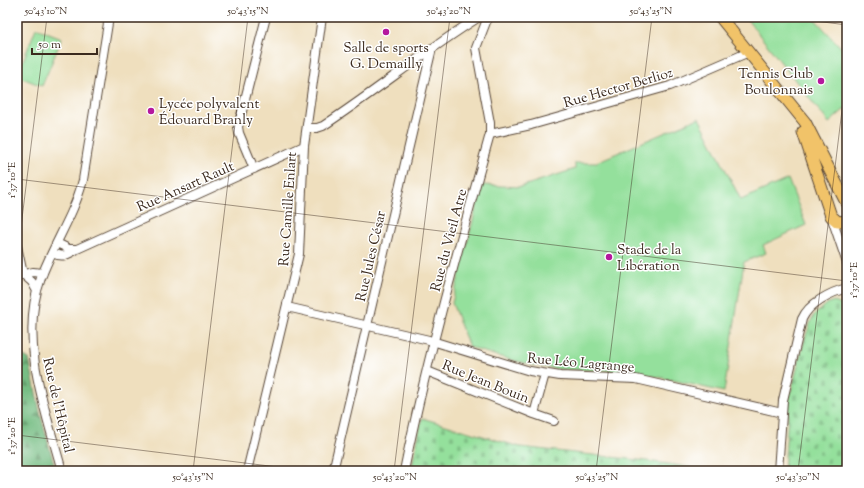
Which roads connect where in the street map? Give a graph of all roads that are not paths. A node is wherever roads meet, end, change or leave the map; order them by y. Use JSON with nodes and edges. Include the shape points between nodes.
{"nodes":[{"id":1,"x":109,"y":17,"type":"edge"},
{"id":2,"x":266,"y":17,"type":"edge"},
{"id":3,"x":322,"y":17,"type":"edge"},
{"id":4,"x":479,"y":17,"type":"edge"},
{"id":5,"x":488,"y":17,"type":"edge"},
{"id":6,"x":720,"y":17,"type":"edge"},
{"id":7,"x":432,"y":48,"type":"junction"},
{"id":8,"x":749,"y":52,"type":"junction"},
{"id":9,"x":783,"y":94,"type":"junction"},
{"id":10,"x":307,"y":128,"type":"junction"},
{"id":11,"x":490,"y":134,"type":"junction"},
{"id":12,"x":304,"y":146,"type":"junction"},
{"id":13,"x":254,"y":169,"type":"junction"},
{"id":14,"x":847,"y":202,"type":"edge"},
{"id":15,"x":831,"y":214,"type":"junction"},
{"id":16,"x":846,"y":221,"type":"edge"},
{"id":17,"x":57,"y":243,"type":"junction"},
{"id":18,"x":841,"y":243,"type":"junction"},
{"id":19,"x":17,"y":246,"type":"edge"},
{"id":20,"x":77,"y":249,"type":"junction"},
{"id":21,"x":52,"y":253,"type":"junction"},
{"id":22,"x":847,"y":263,"type":"edge"},
{"id":23,"x":43,"y":273,"type":"junction"},
{"id":24,"x":20,"y":275,"type":"edge"},
{"id":25,"x":847,"y":288,"type":"edge"},
{"id":26,"x":37,"y":291,"type":"junction"},
{"id":27,"x":287,"y":308,"type":"junction"},
{"id":28,"x":367,"y":325,"type":"junction"},
{"id":29,"x":435,"y":341,"type":"junction"},
{"id":30,"x":427,"y":370,"type":"junction"},
{"id":31,"x":545,"y":374,"type":"junction"},
{"id":32,"x":782,"y":413,"type":"junction"},
{"id":33,"x":534,"y":414,"type":"junction"},
{"id":34,"x":554,"y":421,"type":"dead end"},
{"id":35,"x":62,"y":471,"type":"edge"},
{"id":36,"x":247,"y":471,"type":"edge"},
{"id":37,"x":333,"y":471,"type":"edge"},
{"id":38,"x":404,"y":471,"type":"edge"},
{"id":39,"x":778,"y":471,"type":"edge"}],
"edges":[{"from":1,"to":17,"type":"street","name":"Rue de l'Hôpital","via":[[84,175]]},
{"from":2,"to":13,"type":"street","via":[[238,127]]},
{"from":3,"to":10,"type":"street","name":"Rue Camille Enlart"},
{"from":4,"to":7,"type":"street"},
{"from":5,"to":11,"type":"street","name":"Rue du Vieil Atre","via":[[476,48]]},
{"from":6,"to":8,"type":"main road"},
{"from":7,"to":10,"type":"street","via":[[388,82],[323,126]]},
{"from":7,"to":28,"type":"street","name":"Rue Jules César"},
{"from":8,"to":9,"type":"main road"},
{"from":8,"to":11,"type":"street","name":"Rue Hector Berlioz","via":[[664,88],[531,126]]},
{"from":9,"to":14,"type":"main road","via":[[808,126]]},
{"from":9,"to":15,"type":"main road","via":[[805,136]]},
{"from":10,"to":12,"type":"street","name":"Rue Camille Enlart"},
{"from":11,"to":29,"type":"street","name":"Rue du Vieil Atre"},
{"from":12,"to":13,"type":"street","name":"Rue Ansart Rault"},
{"from":12,"to":27,"type":"street","name":"Rue Camille Enlart","via":[[299,254]]},
{"from":13,"to":20,"type":"street","name":"Rue Ansart Rault"},
{"from":14,"to":15,"type":"main road","via":[[836,202]]},
{"from":15,"to":16,"type":"main road","via":[[837,222]]},
{"from":15,"to":18,"type":"street"},
{"from":16,"to":18,"type":"street","via":[[840,231]]},
{"from":17,"to":20,"type":"street"},
{"from":17,"to":21,"type":"street","name":"Rue de l'Hôpital"},
{"from":18,"to":22,"type":"street"},
{"from":19,"to":24,"type":"street"},
{"from":20,"to":21,"type":"street","name":"Rue Ansart Rault","via":[[64,256]]},
{"from":21,"to":23,"type":"street","name":"Rue de l'Hôpital"},
{"from":23,"to":24,"type":"street"},
{"from":23,"to":26,"type":"street","name":"Rue de l'Hôpital"},
{"from":24,"to":26,"type":"street","via":[[32,282]]},
{"from":25,"to":32,"type":"street","via":[[835,292],[804,314],[785,390]]},
{"from":26,"to":35,"type":"street","name":"Rue de l'Hôpital","via":[[33,326],[35,363]]},
{"from":27,"to":28,"type":"street","name":"Rue Léo Lagrange"},
{"from":27,"to":36,"type":"street","name":"Rue Camille Enlart"},
{"from":28,"to":29,"type":"street","name":"Rue Léo Lagrange"},
{"from":28,"to":37,"type":"street","name":"Rue Jules César"},
{"from":29,"to":30,"type":"street","name":"Rue du Vieil Atre"},
{"from":29,"to":31,"type":"street","name":"Rue Léo Lagrange","via":[[518,369]]},
{"from":30,"to":33,"type":"street","name":"Rue Jean Bouin"},
{"from":30,"to":38,"type":"street","name":"Rue du Vieil Atre"},
{"from":31,"to":32,"type":"street","name":"Rue Léo Lagrange","via":[[636,379]]},
{"from":31,"to":33,"type":"street","name":"Rue Jean Bouin"},
{"from":32,"to":39,"type":"street"},
{"from":33,"to":34,"type":"street","name":"Rue Jean Bouin"}]}
